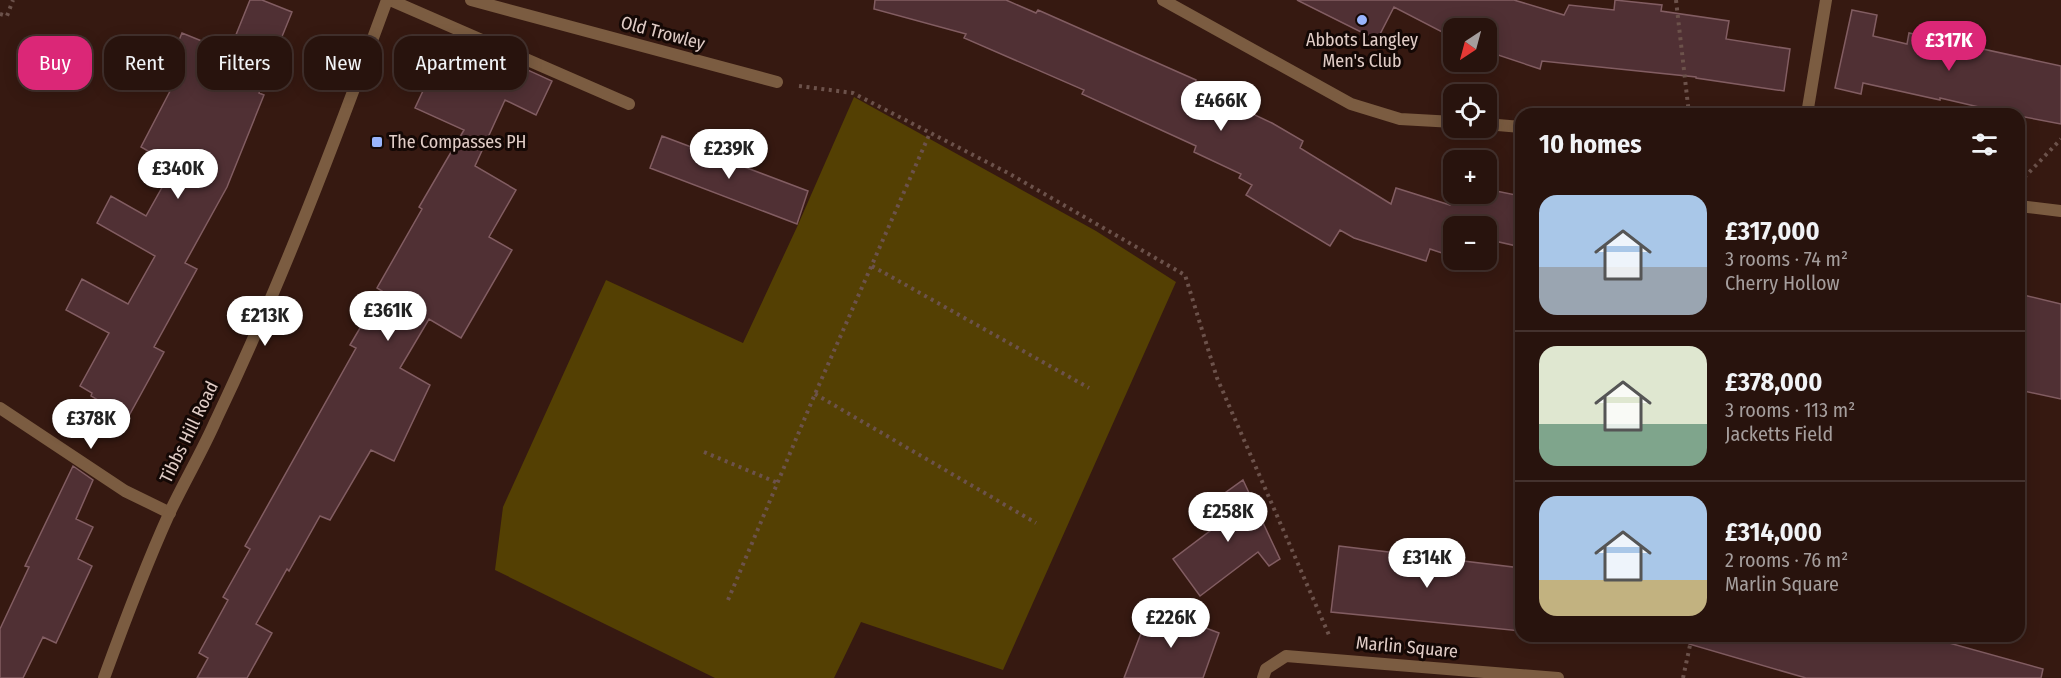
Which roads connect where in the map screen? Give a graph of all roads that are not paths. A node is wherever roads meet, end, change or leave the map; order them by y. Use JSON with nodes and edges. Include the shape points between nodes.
{"nodes":[{"id":1,"x":388,"y":0,"type":"edge"},
{"id":2,"x":471,"y":0,"type":"edge"},
{"id":3,"x":1163,"y":0,"type":"edge"},
{"id":4,"x":1826,"y":0,"type":"edge"},
{"id":5,"x":777,"y":82,"type":"road end"},
{"id":6,"x":629,"y":104,"type":"dead end"},
{"id":7,"x":1808,"y":108,"type":"edge"},
{"id":8,"x":1443,"y":121,"type":"edge"},
{"id":9,"x":1497,"y":125,"type":"edge"},
{"id":10,"x":1515,"y":126,"type":"edge"},
{"id":11,"x":2025,"y":207,"type":"edge"},
{"id":12,"x":2061,"y":211,"type":"edge"},
{"id":13,"x":0,"y":408,"type":"edge"},
{"id":14,"x":170,"y":513,"type":"junction"},
{"id":15,"x":104,"y":678,"type":"edge"},
{"id":16,"x":1263,"y":678,"type":"edge"},
{"id":17,"x":1558,"y":678,"type":"edge"}],
"edges":[{"from":1,"to":6,"type":"street"},
{"from":1,"to":14,"type":"street","name":"Tibbs Hill Road","via":[[285,263],[216,421]]},
{"from":2,"to":5,"type":"street","name":"Old Trowley"},
{"from":3,"to":8,"type":"street","via":[[1351,104],[1400,119]]},
{"from":4,"to":7,"type":"street"},
{"from":9,"to":10,"type":"street"},
{"from":11,"to":12,"type":"street"},
{"from":13,"to":14,"type":"street","via":[[125,491]]},
{"from":14,"to":15,"type":"street","name":"Tibbs Hill Road"},
{"from":16,"to":17,"type":"street","name":"Marlin Square","via":[[1266,669],[1286,656]]}]}
